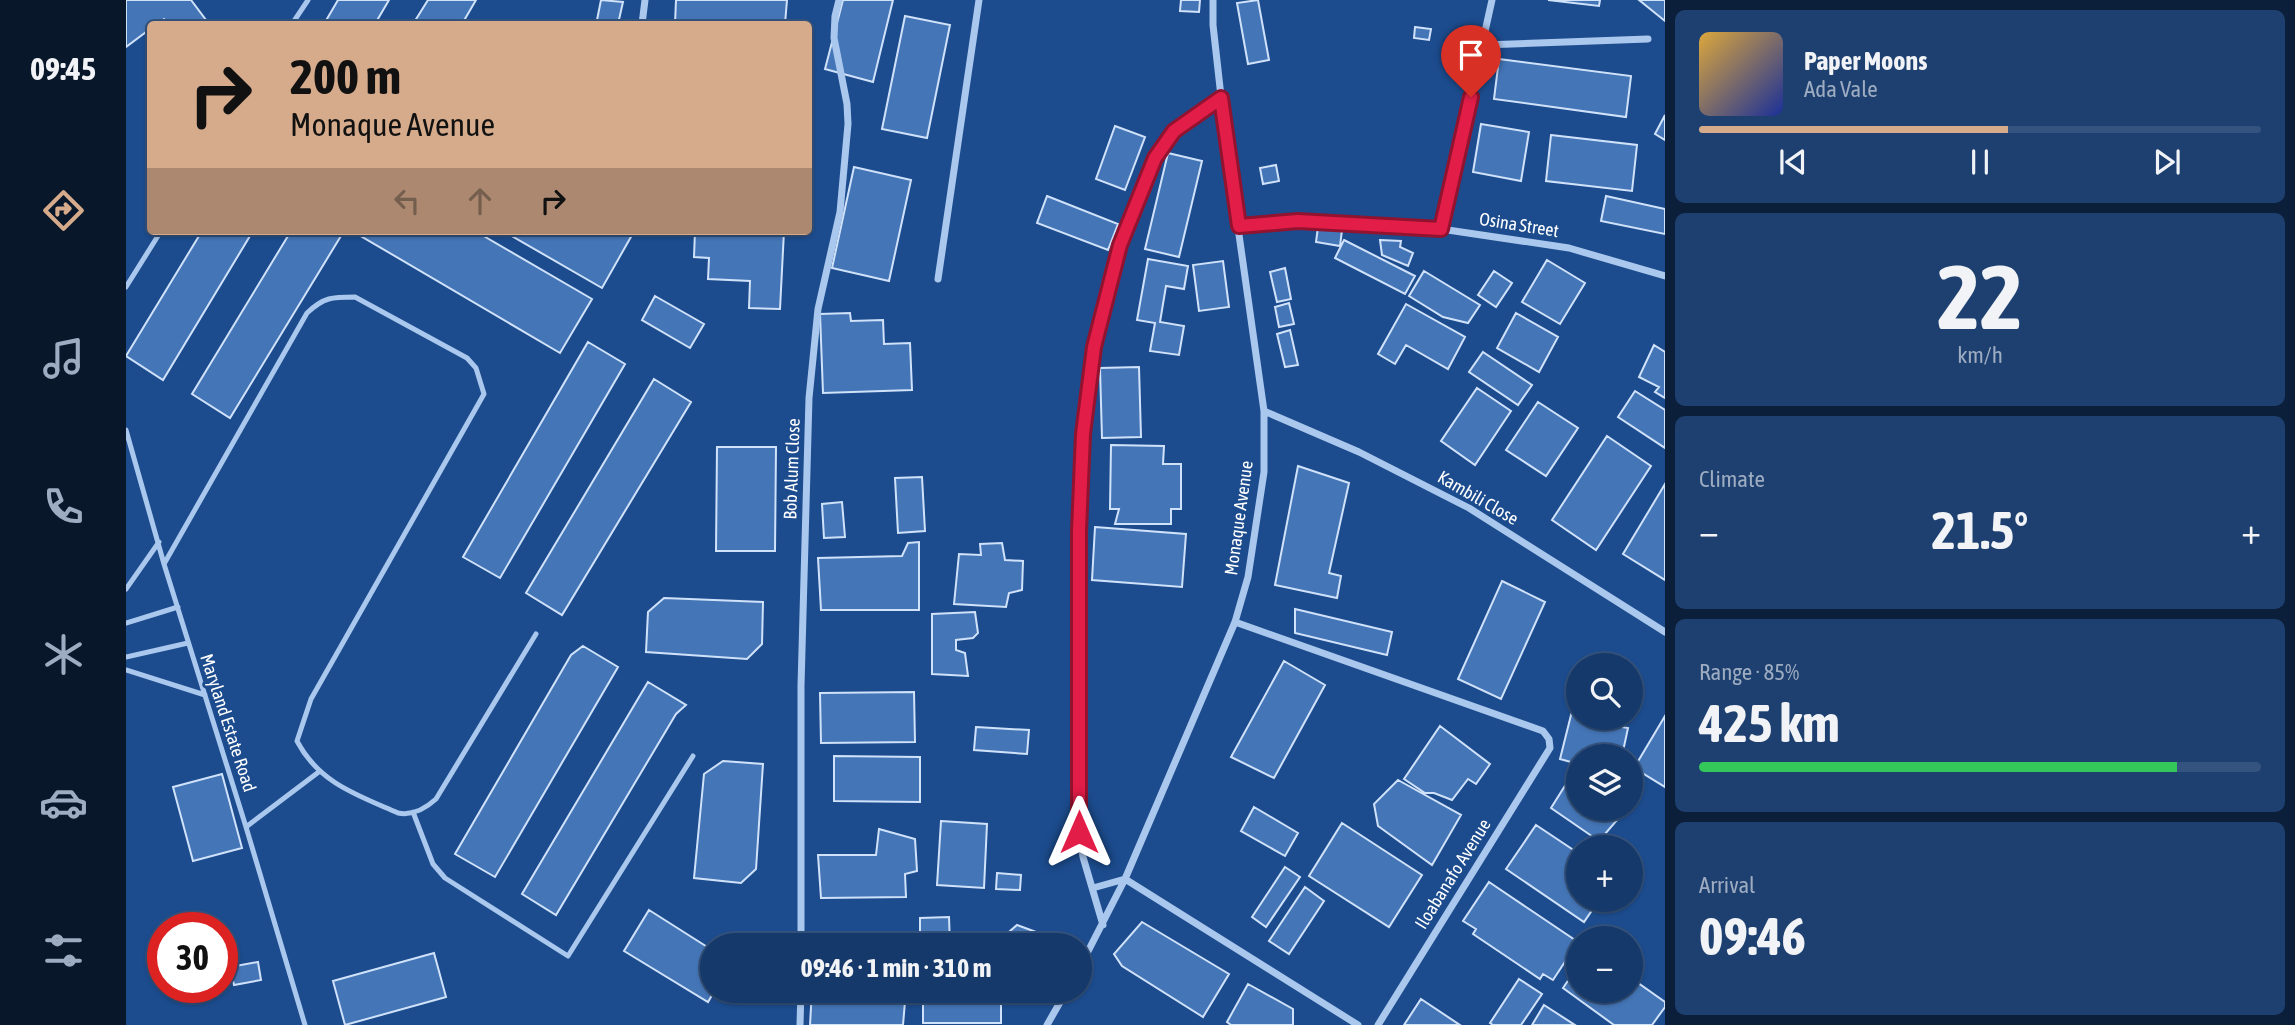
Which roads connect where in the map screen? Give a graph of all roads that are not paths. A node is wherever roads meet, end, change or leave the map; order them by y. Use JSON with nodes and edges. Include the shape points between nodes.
{"nodes":[{"id":1,"x":307,"y":0,"type":"edge"},
{"id":2,"x":645,"y":0,"type":"edge"},
{"id":3,"x":839,"y":0,"type":"edge"},
{"id":4,"x":979,"y":0,"type":"edge"},
{"id":5,"x":1213,"y":0,"type":"edge"},
{"id":6,"x":1492,"y":0,"type":"edge"},
{"id":7,"x":294,"y":21,"type":"edge"},
{"id":8,"x":642,"y":21,"type":"edge"},
{"id":9,"x":1648,"y":39,"type":"dead end"},
{"id":10,"x":1483,"y":45,"type":"junction"},
{"id":11,"x":1221,"y":98,"type":"junction"},
{"id":12,"x":1239,"y":226,"type":"junction"},
{"id":13,"x":1441,"y":229,"type":"junction"},
{"id":14,"x":158,"y":235,"type":"edge"},
{"id":15,"x":1665,"y":276,"type":"edge"},
{"id":16,"x":938,"y":279,"type":"dead end"},
{"id":17,"x":126,"y":287,"type":"edge"},
{"id":18,"x":1264,"y":411,"type":"junction"},
{"id":19,"x":126,"y":430,"type":"edge"},
{"id":20,"x":159,"y":542,"type":"junction"},
{"id":21,"x":164,"y":564,"type":"junction"},
{"id":22,"x":126,"y":589,"type":"edge"},
{"id":23,"x":178,"y":607,"type":"junction"},
{"id":24,"x":1234,"y":622,"type":"junction"},
{"id":25,"x":126,"y":623,"type":"edge"},
{"id":26,"x":1665,"y":632,"type":"edge"},
{"id":27,"x":536,"y":634,"type":"dead end"},
{"id":28,"x":188,"y":643,"type":"junction"},
{"id":29,"x":126,"y":657,"type":"edge"},
{"id":30,"x":126,"y":670,"type":"edge"},
{"id":31,"x":205,"y":695,"type":"junction"},
{"id":32,"x":693,"y":756,"type":"dead end"},
{"id":33,"x":320,"y":771,"type":"junction"},
{"id":34,"x":413,"y":812,"type":"junction"},
{"id":35,"x":246,"y":827,"type":"junction"},
{"id":36,"x":1125,"y":879,"type":"junction"},
{"id":37,"x":1093,"y":888,"type":"junction"},
{"id":38,"x":1103,"y":925,"type":"junction"},
{"id":39,"x":801,"y":933,"type":"edge"},
{"id":40,"x":1092,"y":945,"type":"edge"},
{"id":41,"x":801,"y":1003,"type":"edge"},
{"id":42,"x":1060,"y":1003,"type":"edge"},
{"id":43,"x":305,"y":1025,"type":"edge"},
{"id":44,"x":800,"y":1025,"type":"edge"},
{"id":45,"x":1047,"y":1025,"type":"edge"},
{"id":46,"x":1358,"y":1025,"type":"edge"},
{"id":47,"x":1378,"y":1025,"type":"edge"}],
"edges":[{"from":1,"to":7,"type":"lane"},
{"from":2,"to":8,"type":"street"},
{"from":3,"to":39,"type":"street","name":"Bob Alum Close","via":[[834,38],[848,124],[840,212],[818,309],[809,398],[801,686]]},
{"from":4,"to":16,"type":"street"},
{"from":5,"to":11,"type":"street","name":"Monaque Avenue"},
{"from":6,"to":10,"type":"street"},
{"from":9,"to":10,"type":"street"},
{"from":10,"to":13,"type":"street"},
{"from":11,"to":12,"type":"street","name":"Monaque Avenue"},
{"from":11,"to":37,"type":"street","via":[[1174,131],[1155,158],[1120,245],[1094,347],[1083,434],[1079,531],[1079,832]]},
{"from":12,"to":13,"type":"street","name":"Osina Street","via":[[1298,221]]},
{"from":12,"to":18,"type":"street","name":"Monaque Avenue"},
{"from":13,"to":15,"type":"street","name":"Osina Street","via":[[1569,248]]},
{"from":14,"to":17,"type":"lane"},
{"from":18,"to":24,"type":"street","name":"Monaque Avenue","via":[[1264,472],[1256,531]]},
{"from":18,"to":26,"type":"street","name":"Kambili Close","via":[[1359,452],[1469,508]]},
{"from":19,"to":20,"type":"lane","name":"Maryland Estate Road"},
{"from":20,"to":21,"type":"lane","name":"Maryland Estate Road"},
{"from":20,"to":22,"type":"lane"},
{"from":21,"to":23,"type":"lane","name":"Maryland Estate Road"},
{"from":21,"to":33,"type":"lane","via":[[307,313],[320,301],[355,297],[449,347],[477,368],[484,394],[311,699],[298,741]]},
{"from":23,"to":25,"type":"lane"},
{"from":23,"to":28,"type":"lane","name":"Maryland Estate Road"},
{"from":24,"to":36,"type":"street","name":"Monaque Avenue"},
{"from":24,"to":47,"type":"street","name":"Iloabanafo Avenue","via":[[1544,731],[1549,739],[1550,748]]},
{"from":27,"to":34,"type":"lane","via":[[436,799]]},
{"from":28,"to":29,"type":"lane"},
{"from":28,"to":31,"type":"lane","name":"Maryland Estate Road"},
{"from":30,"to":31,"type":"lane"},
{"from":31,"to":35,"type":"lane","name":"Maryland Estate Road"},
{"from":32,"to":34,"type":"lane","via":[[568,956],[445,878],[433,864]]},
{"from":33,"to":34,"type":"lane","via":[[349,792],[398,813]]},
{"from":33,"to":35,"type":"lane"},
{"from":35,"to":43,"type":"lane","name":"Maryland Estate Road"},
{"from":36,"to":37,"type":"street"},
{"from":36,"to":38,"type":"street","name":"Monaque Avenue"},
{"from":36,"to":46,"type":"street"},
{"from":37,"to":38,"type":"street"},
{"from":38,"to":40,"type":"street","name":"Monaque Avenue"},
{"from":41,"to":44,"type":"street"},
{"from":42,"to":45,"type":"street"}]}
